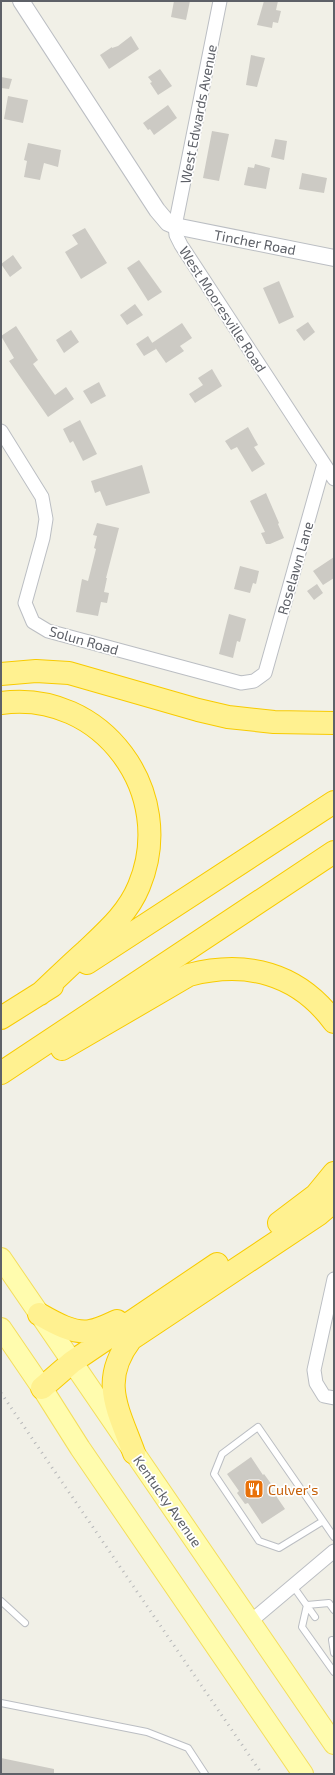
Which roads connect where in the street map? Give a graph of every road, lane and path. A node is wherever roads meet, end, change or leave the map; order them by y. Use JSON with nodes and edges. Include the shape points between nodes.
{"nodes":[{"id":1,"x":22,"y":1,"type":"edge"},
{"id":2,"x":220,"y":1,"type":"edge"},
{"id":3,"x":175,"y":226,"type":"junction"},
{"id":4,"x":334,"y":258,"type":"edge"},
{"id":5,"x":1,"y":431,"type":"edge"},
{"id":6,"x":324,"y":464,"type":"junction"},
{"id":7,"x":334,"y":479,"type":"edge"},
{"id":8,"x":265,"y":673,"type":"joint"},
{"id":9,"x":1,"y":674,"type":"edge"},
{"id":10,"x":1,"y":703,"type":"edge"},
{"id":11,"x":334,"y":723,"type":"edge"},
{"id":12,"x":334,"y":802,"type":"edge"},
{"id":13,"x":334,"y":852,"type":"edge"},
{"id":14,"x":40,"y":994,"type":"junction"},
{"id":15,"x":1,"y":1018,"type":"edge"},
{"id":16,"x":334,"y":1022,"type":"edge"},
{"id":17,"x":1,"y":1073,"type":"edge"},
{"id":18,"x":1,"y":1085,"type":"edge"},
{"id":19,"x":334,"y":1173,"type":"edge"},
{"id":20,"x":334,"y":1201,"type":"edge"},
{"id":21,"x":1,"y":1258,"type":"edge"},
{"id":22,"x":334,"y":1279,"type":"edge"},
{"id":23,"x":148,"y":1309,"type":"junction"},
{"id":24,"x":39,"y":1314,"type":"junction"},
{"id":25,"x":330,"y":1319,"type":"edge"},
{"id":26,"x":1,"y":1328,"type":"edge"},
{"id":27,"x":131,"y":1339,"type":"junction"},
{"id":28,"x":75,"y":1367,"type":"junction"},
{"id":29,"x":42,"y":1388,"type":"junction"},
{"id":30,"x":334,"y":1398,"type":"edge"},
{"id":31,"x":134,"y":1453,"type":"junction"},
{"id":32,"x":323,"y":1522,"type":"junction"},
{"id":33,"x":334,"y":1537,"type":"edge"},
{"id":34,"x":334,"y":1551,"type":"edge"},
{"id":35,"x":292,"y":1586,"type":"junction"},
{"id":36,"x":1,"y":1600,"type":"edge"},
{"id":37,"x":307,"y":1605,"type":"junction"},
{"id":38,"x":334,"y":1610,"type":"edge"},
{"id":39,"x":315,"y":1617,"type":"dead end"},
{"id":40,"x":250,"y":1621,"type":"junction"},
{"id":41,"x":25,"y":1623,"type":"dead end"},
{"id":42,"x":332,"y":1640,"type":"dead end"},
{"id":43,"x":334,"y":1653,"type":"edge"},
{"id":44,"x":334,"y":1672,"type":"edge"},
{"id":45,"x":1,"y":1703,"type":"edge"},
{"id":46,"x":334,"y":1744,"type":"edge"},
{"id":47,"x":205,"y":1774,"type":"edge"},
{"id":48,"x":303,"y":1774,"type":"edge"}],
"edges":[{"from":1,"to":3,"type":"street","via":[[157,210],[168,223]]},
{"from":2,"to":3,"type":"street","name":"West Edwards Avenue"},
{"from":3,"to":4,"type":"street","name":"Tincher Road"},
{"from":3,"to":6,"type":"street","name":"West Mooresville Road","via":[[181,245]]},
{"from":5,"to":8,"type":"street","name":"Solun Road","via":[[42,497],[46,520],[25,603],[33,622],[48,631],[241,684],[254,681]]},
{"from":6,"to":7,"type":"street","name":"West Mooresville Road"},
{"from":6,"to":8,"type":"street","name":"Roselawn Lane"},
{"from":9,"to":11,"type":"highway","via":[[36,671],[69,673],[228,717],[274,722]]},
{"from":10,"to":14,"type":"highway","via":[[28,702],[50,706],[80,717],[98,729],[128,761],[142,790],[150,822],[150,844],[146,864],[130,904],[111,927]]},
{"from":12,"to":14,"type":"highway"},
{"from":13,"to":17,"type":"highway"},
{"from":14,"to":15,"type":"highway"},
{"from":16,"to":18,"type":"highway","via":[[314,999],[272,974],[248,969],[207,970],[189,974]]},
{"from":19,"to":23,"type":"highway","via":[[316,1195],[288,1217]]},
{"from":20,"to":27,"type":"highway","via":[[319,1214]]},
{"from":21,"to":24,"type":"main road","name":"Kentucky Avenue"},
{"from":22,"to":25,"type":"street"},
{"from":23,"to":24,"type":"highway","via":[[87,1332],[68,1328]]},
{"from":23,"to":28,"type":"highway"},
{"from":24,"to":28,"type":"main road","name":"Kentucky Avenue"},
{"from":25,"to":30,"type":"street","via":[[314,1370],[316,1383],[324,1396]]},
{"from":26,"to":29,"type":"main road"},
{"from":27,"to":28,"type":"highway"},
{"from":27,"to":31,"type":"highway","via":[[120,1356],[113,1382],[116,1402]]},
{"from":28,"to":29,"type":"highway"},
{"from":28,"to":31,"type":"main road","name":"Kentucky Avenue"},
{"from":29,"to":48,"type":"main road","via":[[80,1448]]},
{"from":31,"to":40,"type":"main road","name":"Kentucky Avenue"},
{"from":32,"to":32,"type":"lane","via":[[258,1427],[222,1454],[214,1474],[259,1542],[279,1548]]},
{"from":32,"to":33,"type":"lane"},
{"from":34,"to":35,"type":"street"},
{"from":35,"to":37,"type":"lane"},
{"from":35,"to":40,"type":"street"},
{"from":36,"to":41,"type":"lane"},
{"from":37,"to":38,"type":"lane","via":[[328,1603]]},
{"from":37,"to":39,"type":"lane"},
{"from":37,"to":44,"type":"lane","via":[[302,1627]]},
{"from":40,"to":46,"type":"main road","name":"Kentucky Avenue"},
{"from":42,"to":43,"type":"lane"},
{"from":45,"to":47,"type":"lane","via":[[147,1732],[188,1748]]}]}
